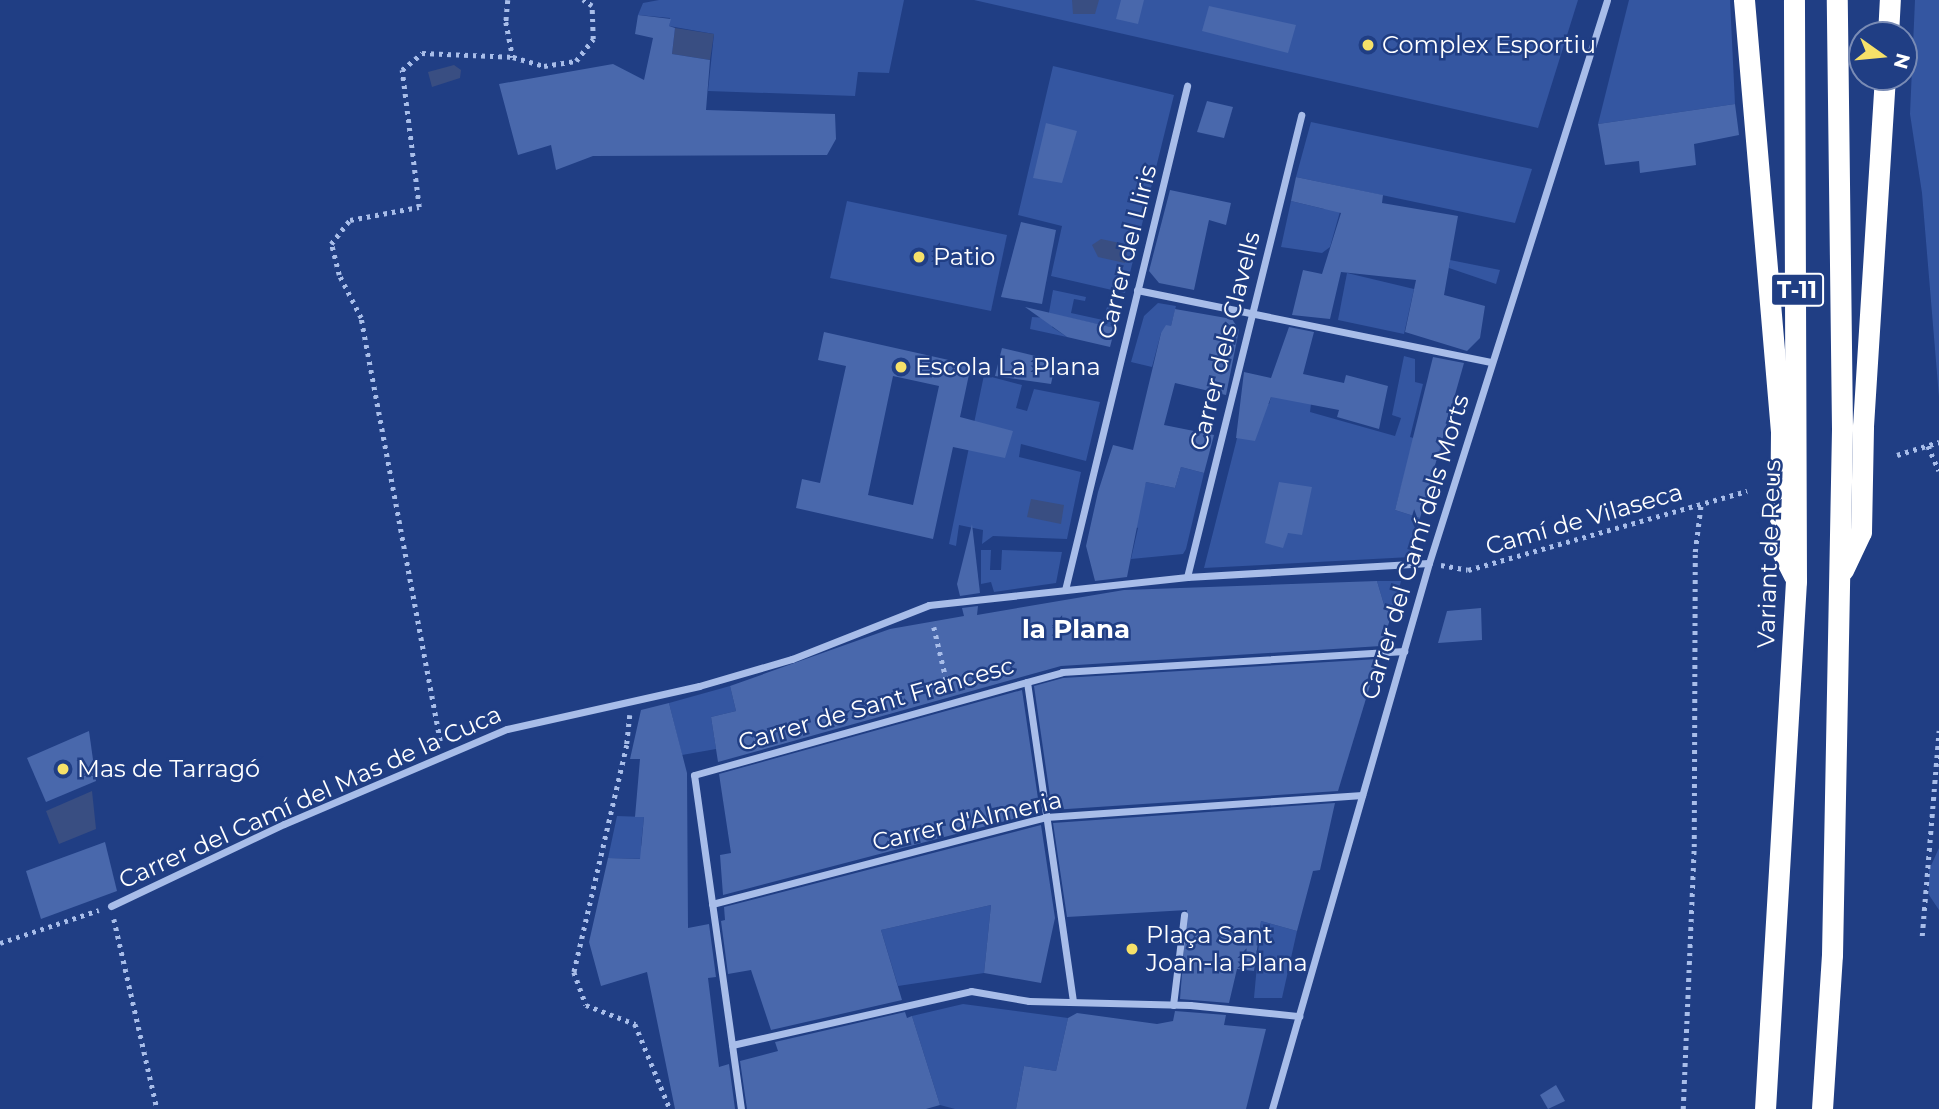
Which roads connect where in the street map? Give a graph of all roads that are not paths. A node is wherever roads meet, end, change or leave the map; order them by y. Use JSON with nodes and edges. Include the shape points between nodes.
{"nodes":[{"id":1,"x":1606,"y":0,"type":"edge"},
{"id":2,"x":1744,"y":0,"type":"edge"},
{"id":3,"x":1794,"y":0,"type":"edge"},
{"id":4,"x":1837,"y":0,"type":"edge"},
{"id":5,"x":1890,"y":0,"type":"edge"},
{"id":6,"x":1889,"y":21,"type":"edge"},
{"id":7,"x":1187,"y":86,"type":"dead end"},
{"id":8,"x":1884,"y":91,"type":"edge"},
{"id":9,"x":1301,"y":115,"type":"dead end"},
{"id":10,"x":1137,"y":290,"type":"junction"},
{"id":11,"x":1252,"y":313,"type":"junction"},
{"id":12,"x":1491,"y":362,"type":"junction"},
{"id":13,"x":1429,"y":563,"type":"junction"},
{"id":14,"x":1187,"y":577,"type":"junction"},
{"id":15,"x":1839,"y":579,"type":"junction"},
{"id":16,"x":1796,"y":581,"type":"junction"},
{"id":17,"x":1065,"y":590,"type":"junction"},
{"id":18,"x":1404,"y":651,"type":"junction"},
{"id":19,"x":1027,"y":682,"type":"junction"},
{"id":20,"x":1362,"y":795,"type":"junction"},
{"id":21,"x":1046,"y":817,"type":"junction"},
{"id":22,"x":712,"y":904,"type":"junction"},
{"id":23,"x":111,"y":906,"type":"road end"},
{"id":24,"x":1184,"y":915,"type":"dead end"},
{"id":25,"x":1073,"y":1002,"type":"junction"},
{"id":26,"x":1173,"y":1005,"type":"junction"},
{"id":27,"x":1299,"y":1016,"type":"junction"},
{"id":28,"x":732,"y":1045,"type":"junction"},
{"id":29,"x":741,"y":1109,"type":"edge"},
{"id":30,"x":1272,"y":1109,"type":"edge"},
{"id":31,"x":1765,"y":1109,"type":"edge"},
{"id":32,"x":1822,"y":1109,"type":"edge"}],
"edges":[{"from":1,"to":12,"type":"street","name":"Carrer del Camí dels Morts"},
{"from":2,"to":16,"type":"highway","via":[[1782,432],[1780,548]]},
{"from":3,"to":16,"type":"highway","name":"Variant de Reus","number":"T-11"},
{"from":4,"to":15,"type":"highway","number":"T-11"},
{"from":5,"to":6,"type":"highway"},
{"from":7,"to":10,"type":"street","name":"Carrer del Lliris"},
{"from":8,"to":15,"type":"highway","via":[[1863,426],[1861,532]]},
{"from":9,"to":11,"type":"street","name":"Carrer dels Clavells"},
{"from":10,"to":11,"type":"street"},
{"from":10,"to":17,"type":"street","name":"Carrer del Lliris"},
{"from":11,"to":12,"type":"street"},
{"from":11,"to":14,"type":"street","name":"Carrer dels Clavells"},
{"from":12,"to":13,"type":"street","name":"Carrer del Camí dels Morts"},
{"from":13,"to":14,"type":"street","name":"Carrer del Camí del Mas de la Cuca"},
{"from":13,"to":18,"type":"street","name":"Carrer del Camí dels Morts"},
{"from":14,"to":17,"type":"street","name":"Carrer del Camí del Mas de la Cuca"},
{"from":15,"to":32,"type":"highway","number":"T-11","via":[[1832,955]]},
{"from":16,"to":31,"type":"highway","name":"Variant de Reus","number":"T-11"},
{"from":17,"to":23,"type":"street","name":"Carrer del Camí del Mas de la Cuca","via":[[929,605],[792,659],[628,704],[507,729],[284,824]]},
{"from":18,"to":19,"type":"street","name":"Carrer de Sant Francesc","via":[[1062,671]]},
{"from":18,"to":20,"type":"street","name":"Carrer del Camí dels Morts"},
{"from":19,"to":21,"type":"street"},
{"from":19,"to":22,"type":"street","name":"Carrer de Sant Francesc","via":[[694,775]]},
{"from":20,"to":21,"type":"street","name":"Carrer d'Almeria"},
{"from":20,"to":27,"type":"street","name":"Carrer del Camí dels Morts"},
{"from":21,"to":22,"type":"street","name":"Carrer d'Almeria"},
{"from":21,"to":25,"type":"street"},
{"from":22,"to":28,"type":"street"},
{"from":24,"to":26,"type":"street"},
{"from":25,"to":26,"type":"street"},
{"from":25,"to":28,"type":"street","via":[[1029,1001],[971,991]]},
{"from":26,"to":27,"type":"street"},
{"from":27,"to":30,"type":"street","name":"Carrer del Camí dels Morts"},
{"from":28,"to":29,"type":"street"}]}
